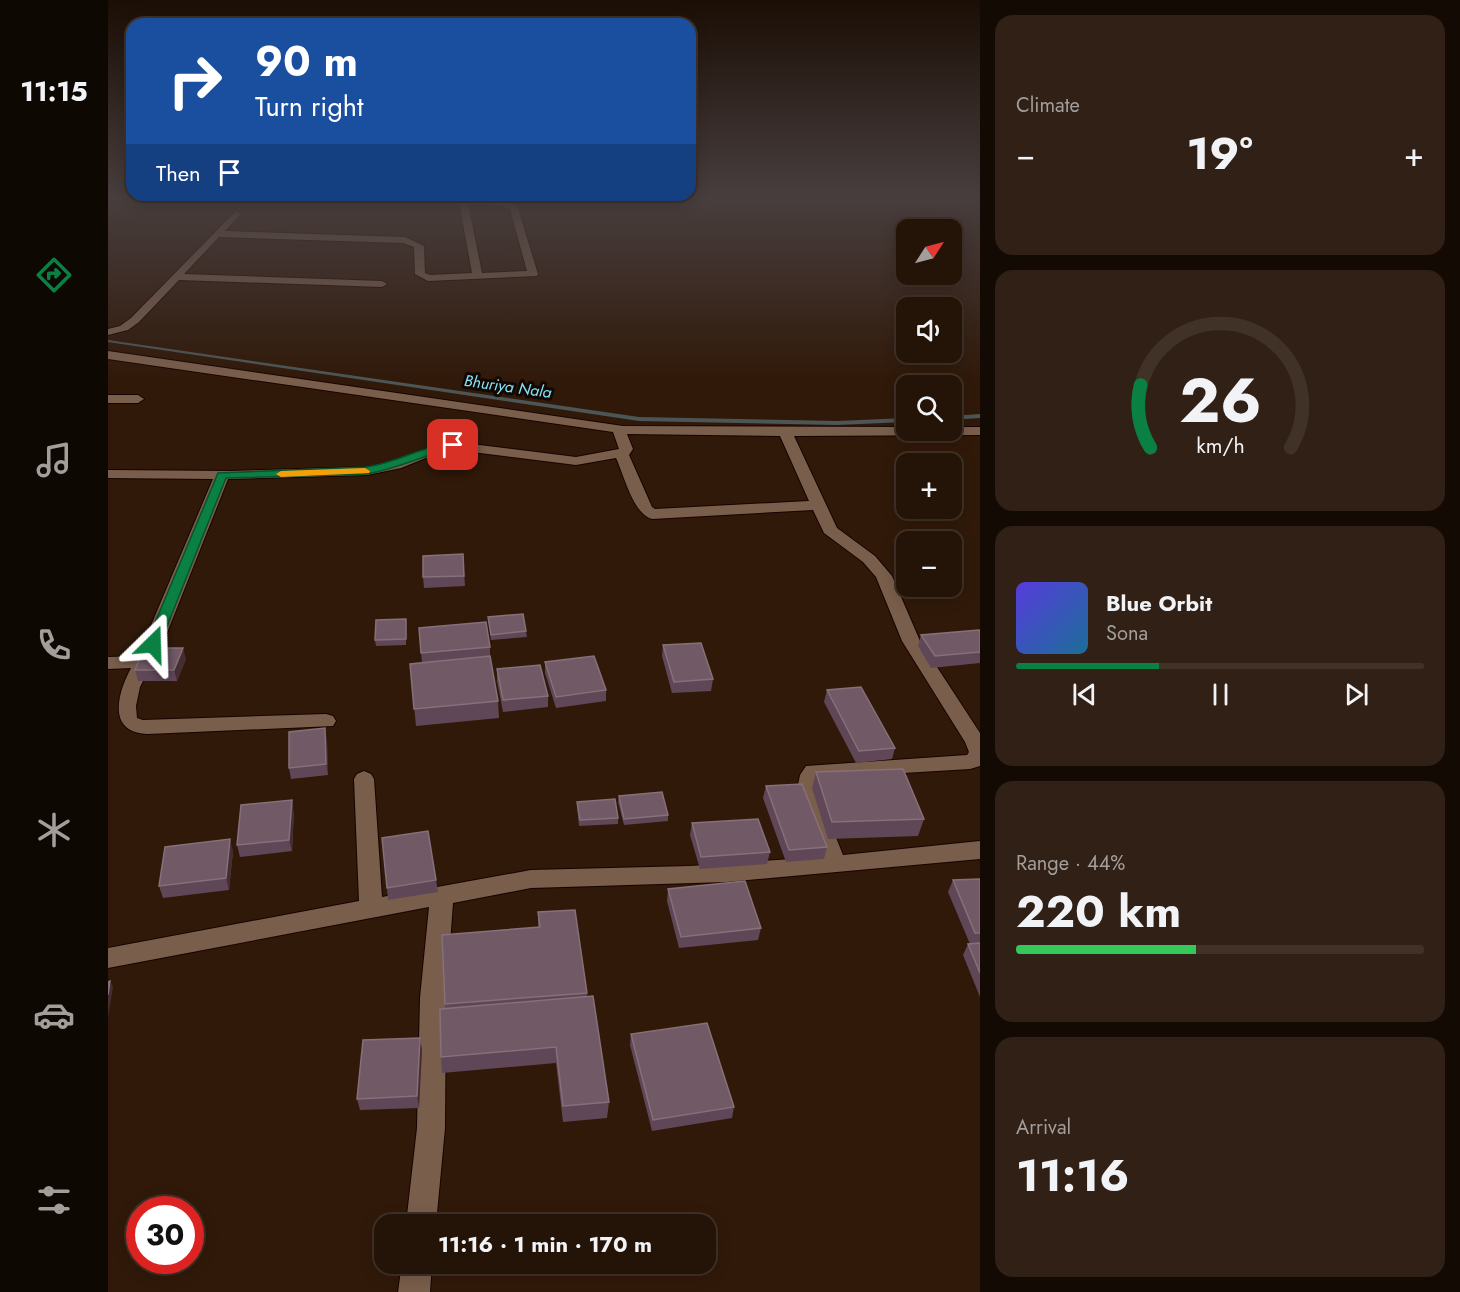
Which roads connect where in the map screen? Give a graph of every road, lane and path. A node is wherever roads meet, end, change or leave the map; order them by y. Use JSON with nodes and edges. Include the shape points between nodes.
{"nodes":[{"id":1,"x":193,"y":259,"type":"edge"},
{"id":2,"x":419,"y":259,"type":"edge"},
{"id":3,"x":475,"y":259,"type":"edge"},
{"id":4,"x":529,"y":259,"type":"edge"},
{"id":5,"x":176,"y":277,"type":"junction"},
{"id":6,"x":478,"y":277,"type":"junction"},
{"id":7,"x":382,"y":284,"type":"dead end"},
{"id":8,"x":108,"y":332,"type":"edge"},
{"id":9,"x":108,"y":355,"type":"edge"},
{"id":10,"x":108,"y":399,"type":"edge"},
{"id":11,"x":138,"y":399,"type":"dead end"},
{"id":12,"x":618,"y":429,"type":"junction"},
{"id":13,"x":785,"y":431,"type":"junction"},
{"id":14,"x":980,"y":431,"type":"edge"},
{"id":15,"x":621,"y":454,"type":"junction"},
{"id":16,"x":108,"y":474,"type":"edge"},
{"id":17,"x":222,"y":475,"type":"junction"},
{"id":18,"x":818,"y":505,"type":"junction"},
{"id":19,"x":144,"y":662,"type":"junction"},
{"id":20,"x":108,"y":663,"type":"edge"},
{"id":21,"x":326,"y":721,"type":"dead end"},
{"id":22,"x":364,"y":778,"type":"dead end"},
{"id":23,"x":980,"y":850,"type":"edge"},
{"id":24,"x":835,"y":865,"type":"junction"},
{"id":25,"x":442,"y":895,"type":"junction"},
{"id":26,"x":371,"y":908,"type":"junction"},
{"id":27,"x":108,"y":958,"type":"edge"},
{"id":28,"x":422,"y":1214,"type":"edge"},
{"id":29,"x":416,"y":1274,"type":"edge"},
{"id":30,"x":414,"y":1292,"type":"edge"}],
"edges":[{"from":1,"to":5,"type":"street"},
{"from":2,"to":6,"type":"street","via":[[420,274],[424,277]]},
{"from":3,"to":6,"type":"street"},
{"from":4,"to":6,"type":"street","via":[[533,274]]},
{"from":5,"to":7,"type":"street"},
{"from":5,"to":8,"type":"street","via":[[135,320]]},
{"from":9,"to":12,"type":"street"},
{"from":10,"to":11,"type":"street"},
{"from":12,"to":13,"type":"street"},
{"from":12,"to":15,"type":"street","via":[[626,449]]},
{"from":13,"to":14,"type":"street"},
{"from":13,"to":18,"type":"street"},
{"from":15,"to":17,"type":"street","via":[[576,461],[447,445],[396,465],[366,471]]},
{"from":15,"to":18,"type":"street","via":[[645,509],[652,514]]},
{"from":16,"to":17,"type":"street"},
{"from":17,"to":19,"type":"street"},
{"from":18,"to":24,"type":"street","via":[[833,534],[884,576],[911,641],[979,752],[970,762],[813,771],[807,790]]},
{"from":19,"to":20,"type":"street"},
{"from":19,"to":21,"type":"street","via":[[130,688],[126,715],[135,726]]},
{"from":22,"to":26,"type":"street"},
{"from":23,"to":24,"type":"street"},
{"from":24,"to":25,"type":"street","via":[[689,875],[571,875]]},
{"from":25,"to":26,"type":"street"},
{"from":25,"to":28,"type":"street","via":[[433,998],[432,1128]]},
{"from":26,"to":27,"type":"street"},
{"from":29,"to":30,"type":"street"}]}
